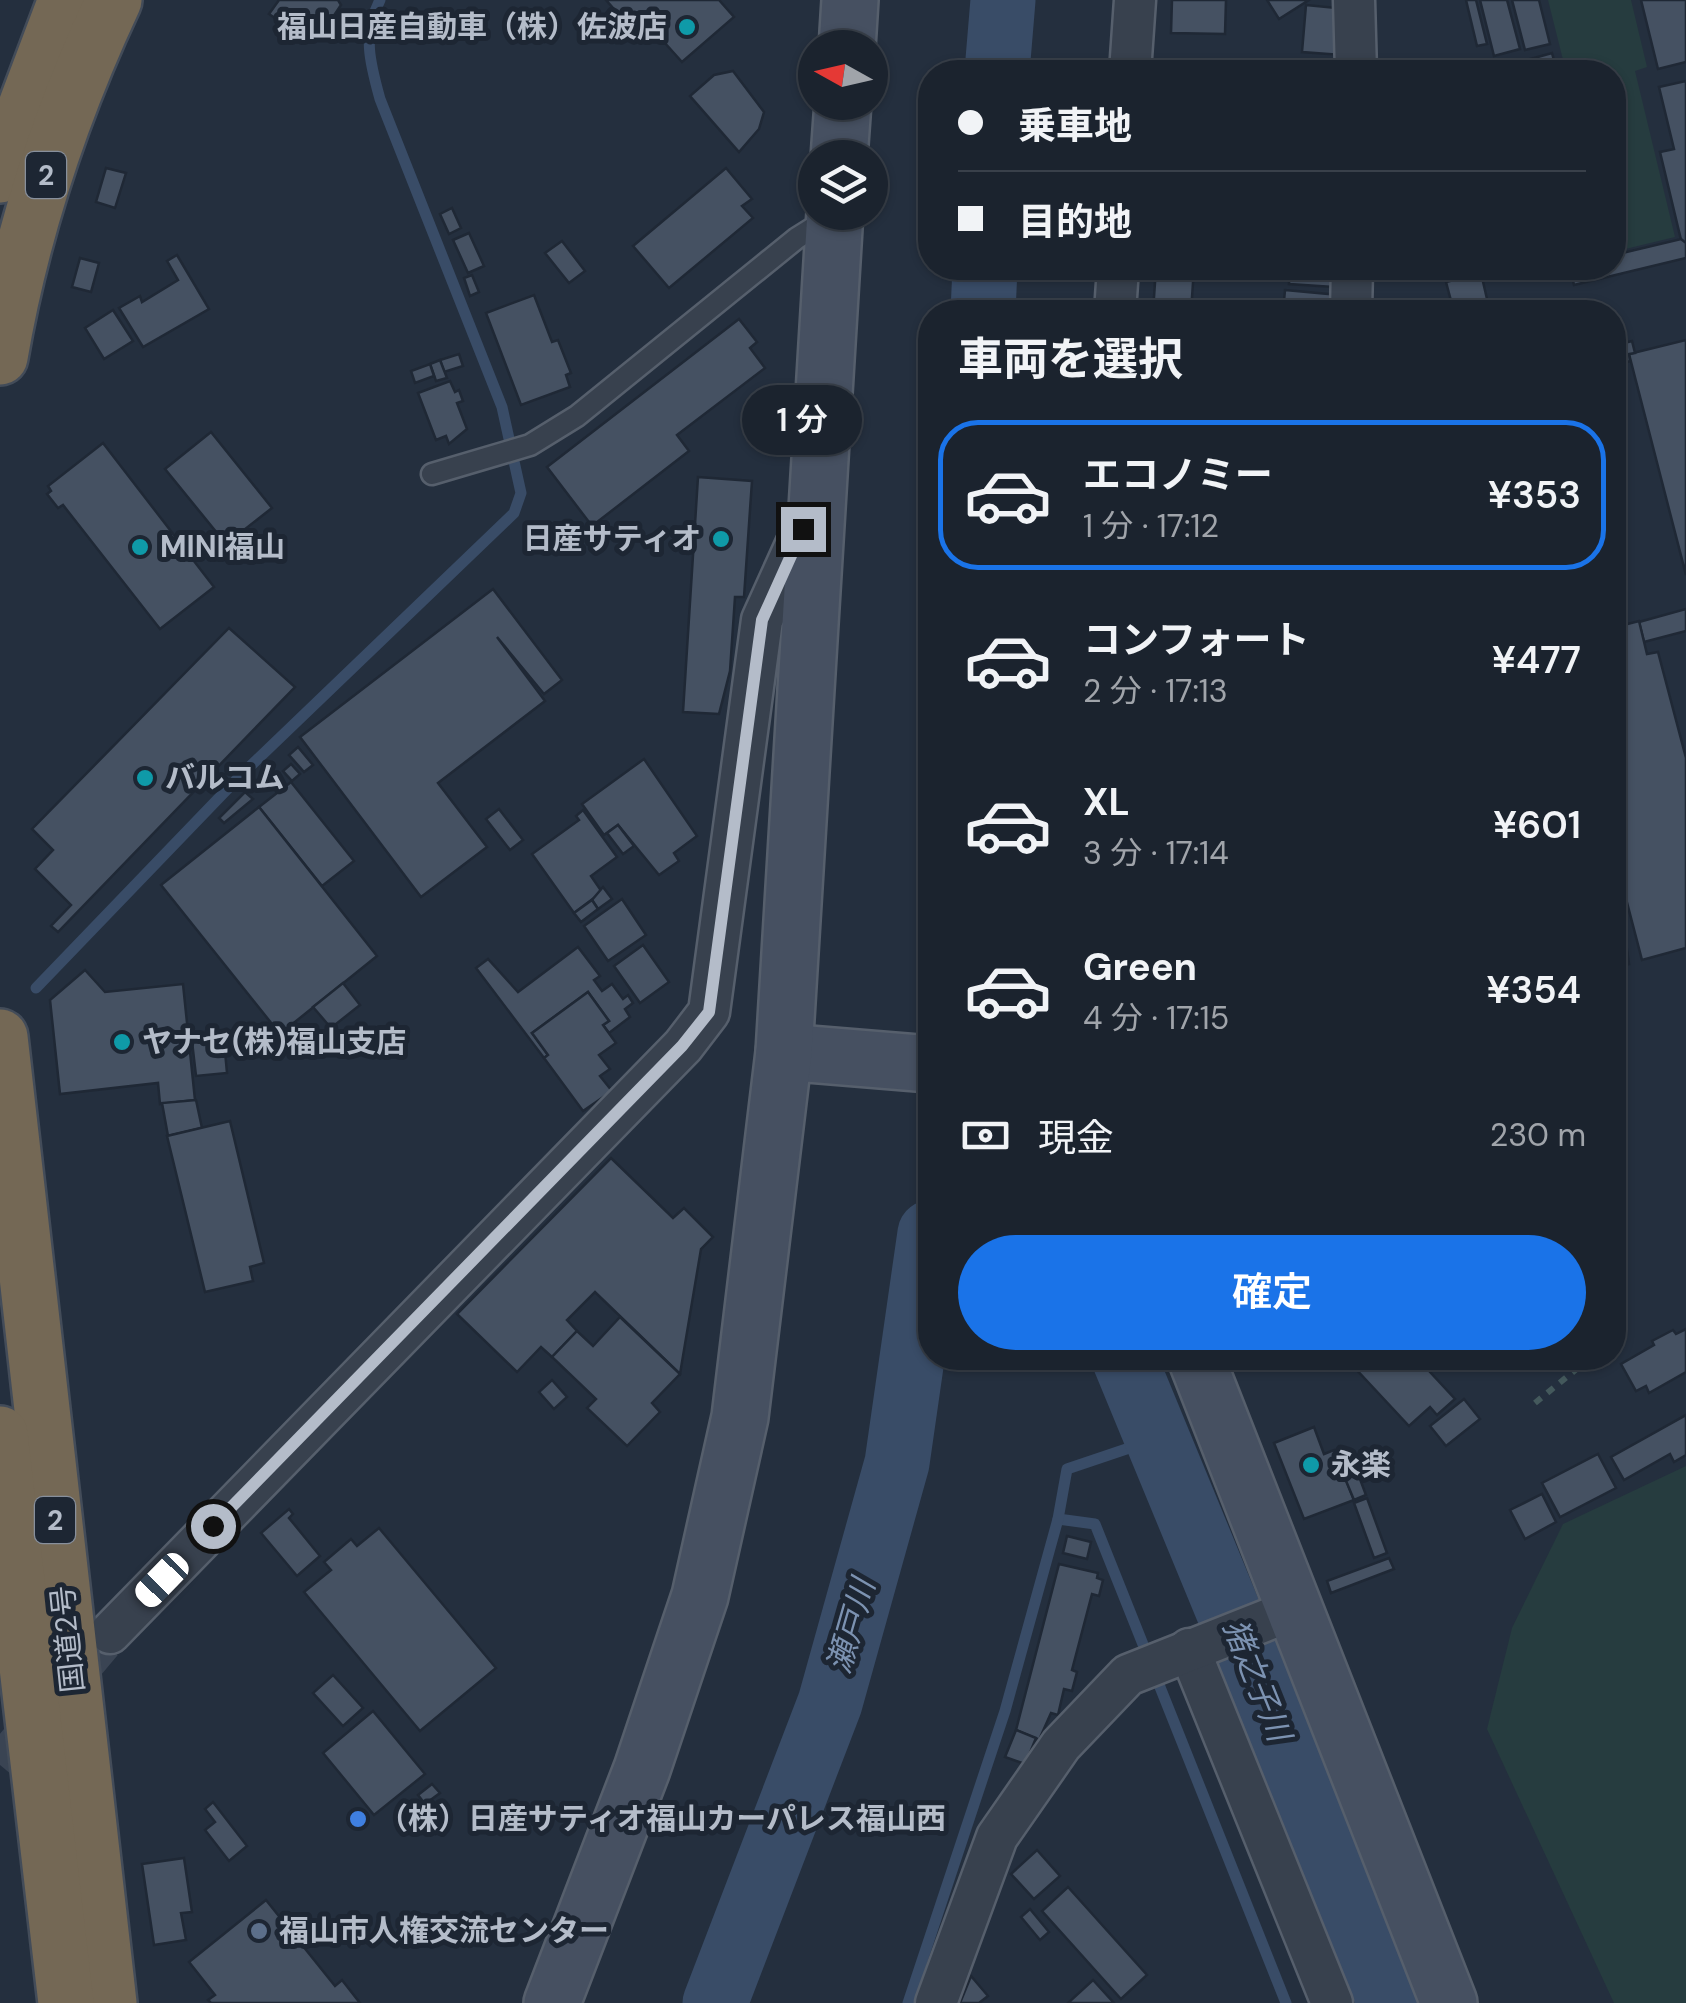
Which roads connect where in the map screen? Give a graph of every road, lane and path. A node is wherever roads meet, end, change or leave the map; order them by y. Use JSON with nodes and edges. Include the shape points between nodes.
{"nodes":[{"id":1,"x":66,"y":0,"type":"edge"},
{"id":2,"x":114,"y":0,"type":"edge"},
{"id":3,"x":850,"y":0,"type":"edge"},
{"id":4,"x":1135,"y":0,"type":"edge"},
{"id":5,"x":1354,"y":0,"type":"edge"},
{"id":6,"x":848,"y":30,"type":"edge"},
{"id":7,"x":1131,"y":60,"type":"edge"},
{"id":8,"x":1356,"y":60,"type":"edge"},
{"id":9,"x":0,"y":175,"type":"edge"},
{"id":10,"x":809,"y":230,"type":"edge"},
{"id":11,"x":834,"y":230,"type":"edge"},
{"id":12,"x":0,"y":357,"type":"edge"},
{"id":13,"x":432,"y":474,"type":"dead end"},
{"id":14,"x":817,"y":499,"type":"junction"},
{"id":15,"x":0,"y":1037,"type":"edge"},
{"id":16,"x":799,"y":1053,"type":"junction"},
{"id":17,"x":918,"y":1063,"type":"edge"},
{"id":18,"x":1200,"y":1370,"type":"edge"},
{"id":19,"x":1576,"y":1370,"type":"edge"},
{"id":20,"x":1536,"y":1404,"type":"dead end"},
{"id":21,"x":0,"y":1434,"type":"edge"},
{"id":22,"x":1281,"y":1614,"type":"junction"},
{"id":23,"x":110,"y":1633,"type":"tunnel mouth"},
{"id":24,"x":1188,"y":1649,"type":"junction"},
{"id":25,"x":66,"y":2003,"type":"edge"},
{"id":26,"x":110,"y":2003,"type":"edge"},
{"id":27,"x":552,"y":2003,"type":"edge"},
{"id":28,"x":936,"y":2003,"type":"edge"},
{"id":29,"x":1332,"y":2003,"type":"edge"},
{"id":30,"x":1449,"y":2003,"type":"edge"}],
"edges":[{"from":1,"to":9,"type":"highway","number":"2"},
{"from":2,"to":12,"type":"highway","number":"2","via":[[54,148],[12,290]]},
{"from":3,"to":6,"type":"street"},
{"from":4,"to":7,"type":"street"},
{"from":5,"to":8,"type":"street"},
{"from":10,"to":13,"type":"lane","via":[[576,416],[514,451]]},
{"from":11,"to":14,"type":"street"},
{"from":14,"to":16,"type":"street"},
{"from":14,"to":23,"type":"street","via":[[762,620],[709,1012]]},
{"from":15,"to":26,"type":"highway","name":"国道2号","number":"2"},
{"from":16,"to":17,"type":"street"},
{"from":16,"to":27,"type":"street","via":[[722,1510],[700,1596]]},
{"from":18,"to":22,"type":"street"},
{"from":19,"to":20,"type":"path"},
{"from":21,"to":25,"type":"highway","name":"国道2号","number":"2"},
{"from":22,"to":24,"type":"street"},
{"from":22,"to":30,"type":"street"},
{"from":24,"to":28,"type":"street","via":[[1128,1675],[1061,1745],[998,1837]]},
{"from":24,"to":29,"type":"street"}]}
